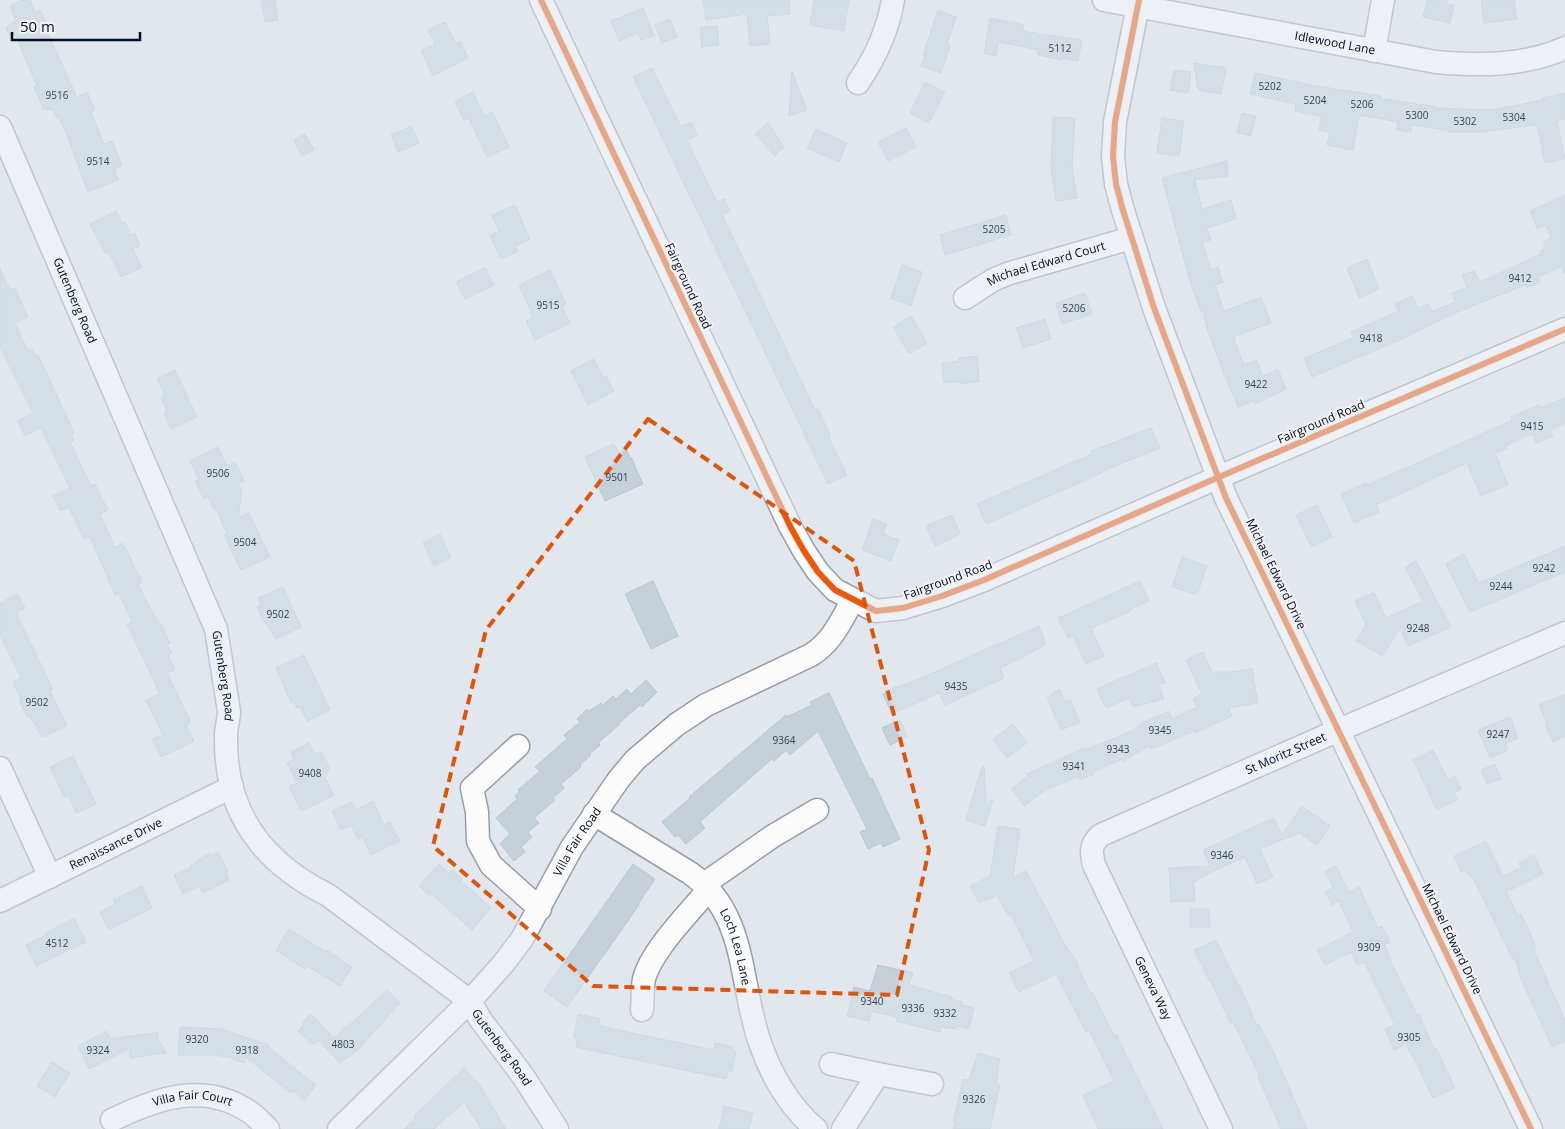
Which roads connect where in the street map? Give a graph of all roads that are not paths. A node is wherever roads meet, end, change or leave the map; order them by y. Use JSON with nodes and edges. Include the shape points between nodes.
{"nodes":[{"id":1,"x":893,"y":0,"type":"edge"},
{"id":2,"x":1104,"y":0,"type":"edge"},
{"id":3,"x":1384,"y":0,"type":"edge"},
{"id":4,"x":544,"y":1,"type":"edge"},
{"id":5,"x":1138,"y":3,"type":"edge"},
{"id":6,"x":1565,"y":48,"type":"edge"},
{"id":7,"x":1374,"y":51,"type":"junction"},
{"id":8,"x":858,"y":83,"type":"dead end"},
{"id":9,"x":0,"y":127,"type":"edge"},
{"id":10,"x":1131,"y":238,"type":"junction"},
{"id":11,"x":965,"y":298,"type":"dead end"},
{"id":12,"x":1565,"y":329,"type":"edge"},
{"id":13,"x":1219,"y":477,"type":"junction"},
{"id":14,"x":852,"y":600,"type":"junction"},
{"id":15,"x":1565,"y":633,"type":"edge"},
{"id":16,"x":1339,"y":730,"type":"junction"},
{"id":17,"x":518,"y":746,"type":"dead end"},
{"id":18,"x":0,"y":768,"type":"edge"},
{"id":19,"x":232,"y":787,"type":"junction"},
{"id":20,"x":817,"y":810,"type":"dead end"},
{"id":21,"x":594,"y":814,"type":"junction"},
{"id":22,"x":1092,"y":845,"type":"joint"},
{"id":23,"x":50,"y":877,"type":"junction"},
{"id":24,"x":706,"y":886,"type":"junction"},
{"id":25,"x":0,"y":901,"type":"edge"},
{"id":26,"x":540,"y":909,"type":"junction"},
{"id":27,"x":470,"y":1001,"type":"junction"},
{"id":28,"x":642,"y":1010,"type":"dead end"},
{"id":29,"x":831,"y":1064,"type":"dead end"},
{"id":30,"x":878,"y":1074,"type":"junction"},
{"id":31,"x":932,"y":1084,"type":"dead end"},
{"id":32,"x":112,"y":1120,"type":"dead end"},
{"id":33,"x":268,"y":1129,"type":"edge"},
{"id":34,"x":339,"y":1129,"type":"edge"},
{"id":35,"x":557,"y":1129,"type":"edge"},
{"id":36,"x":816,"y":1129,"type":"edge"},
{"id":37,"x":843,"y":1129,"type":"edge"},
{"id":38,"x":1221,"y":1129,"type":"edge"},
{"id":39,"x":1531,"y":1129,"type":"edge"}],
"edges":[{"from":1,"to":8,"type":"street","via":[[879,48]]},
{"from":2,"to":5,"type":"street","name":"Idlewood Lane"},
{"from":3,"to":7,"type":"street"},
{"from":4,"to":14,"type":"street","name":"Fairground Road","via":[[790,526],[823,579]]},
{"from":5,"to":7,"type":"street","name":"Idlewood Lane"},
{"from":5,"to":10,"type":"street","name":"Michael Edward Drive","via":[[1115,122],[1113,157],[1116,184]]},
{"from":6,"to":7,"type":"street","name":"Idlewood Lane","via":[[1536,58],[1490,65],[1436,62]]},
{"from":9,"to":19,"type":"street","name":"Gutenberg Road","via":[[216,629],[229,713],[227,762]]},
{"from":10,"to":11,"type":"street","name":"Michael Edward Court","via":[[1007,274]]},
{"from":10,"to":13,"type":"street","name":"Michael Edward Drive","via":[[1175,365]]},
{"from":12,"to":13,"type":"street","name":"Fairground Road"},
{"from":13,"to":14,"type":"street","name":"Fairground Road","via":[[942,596],[903,608],[876,611]]},
{"from":13,"to":16,"type":"street","name":"Michael Edward Drive","via":[[1226,498]]},
{"from":14,"to":21,"type":"street","name":"Villa Fair Road","via":[[823,647],[706,706],[676,725],[635,760]]},
{"from":15,"to":16,"type":"street","name":"St Moritz Street"},
{"from":16,"to":22,"type":"street","name":"St Moritz Street","via":[[1102,835]]},
{"from":16,"to":39,"type":"street","name":"Michael Edward Drive"},
{"from":17,"to":26,"type":"street","via":[[472,788],[478,842],[491,865]]},
{"from":18,"to":23,"type":"street"},
{"from":19,"to":23,"type":"street","name":"Renaissance Drive"},
{"from":19,"to":27,"type":"street","name":"Gutenberg Road","via":[[250,829],[282,867],[305,884],[328,895]]},
{"from":20,"to":24,"type":"street","via":[[773,836]]},
{"from":21,"to":24,"type":"street","name":"Loch Lea Lane"},
{"from":21,"to":26,"type":"street","name":"Villa Fair Road","via":[[572,847]]},
{"from":22,"to":38,"type":"street","name":"Geneva Way","via":[[1094,864],[1101,880]]},
{"from":23,"to":25,"type":"street","name":"Renaissance Drive"},
{"from":24,"to":28,"type":"street","via":[[653,959],[644,979]]},
{"from":24,"to":36,"type":"street","name":"Loch Lea Lane","via":[[721,903],[732,925],[759,1039],[769,1065],[790,1101]]},
{"from":26,"to":27,"type":"street","name":"Villa Fair Road","via":[[504,964]]},
{"from":27,"to":34,"type":"street","name":"Villa Fair Road"},
{"from":27,"to":35,"type":"street","name":"Gutenberg Road"},
{"from":29,"to":30,"type":"street"},
{"from":30,"to":31,"type":"street"},
{"from":30,"to":37,"type":"street"},
{"from":32,"to":33,"type":"street","name":"Villa Fair Court","via":[[163,1098],[200,1095],[235,1103],[250,1111]]}]}
